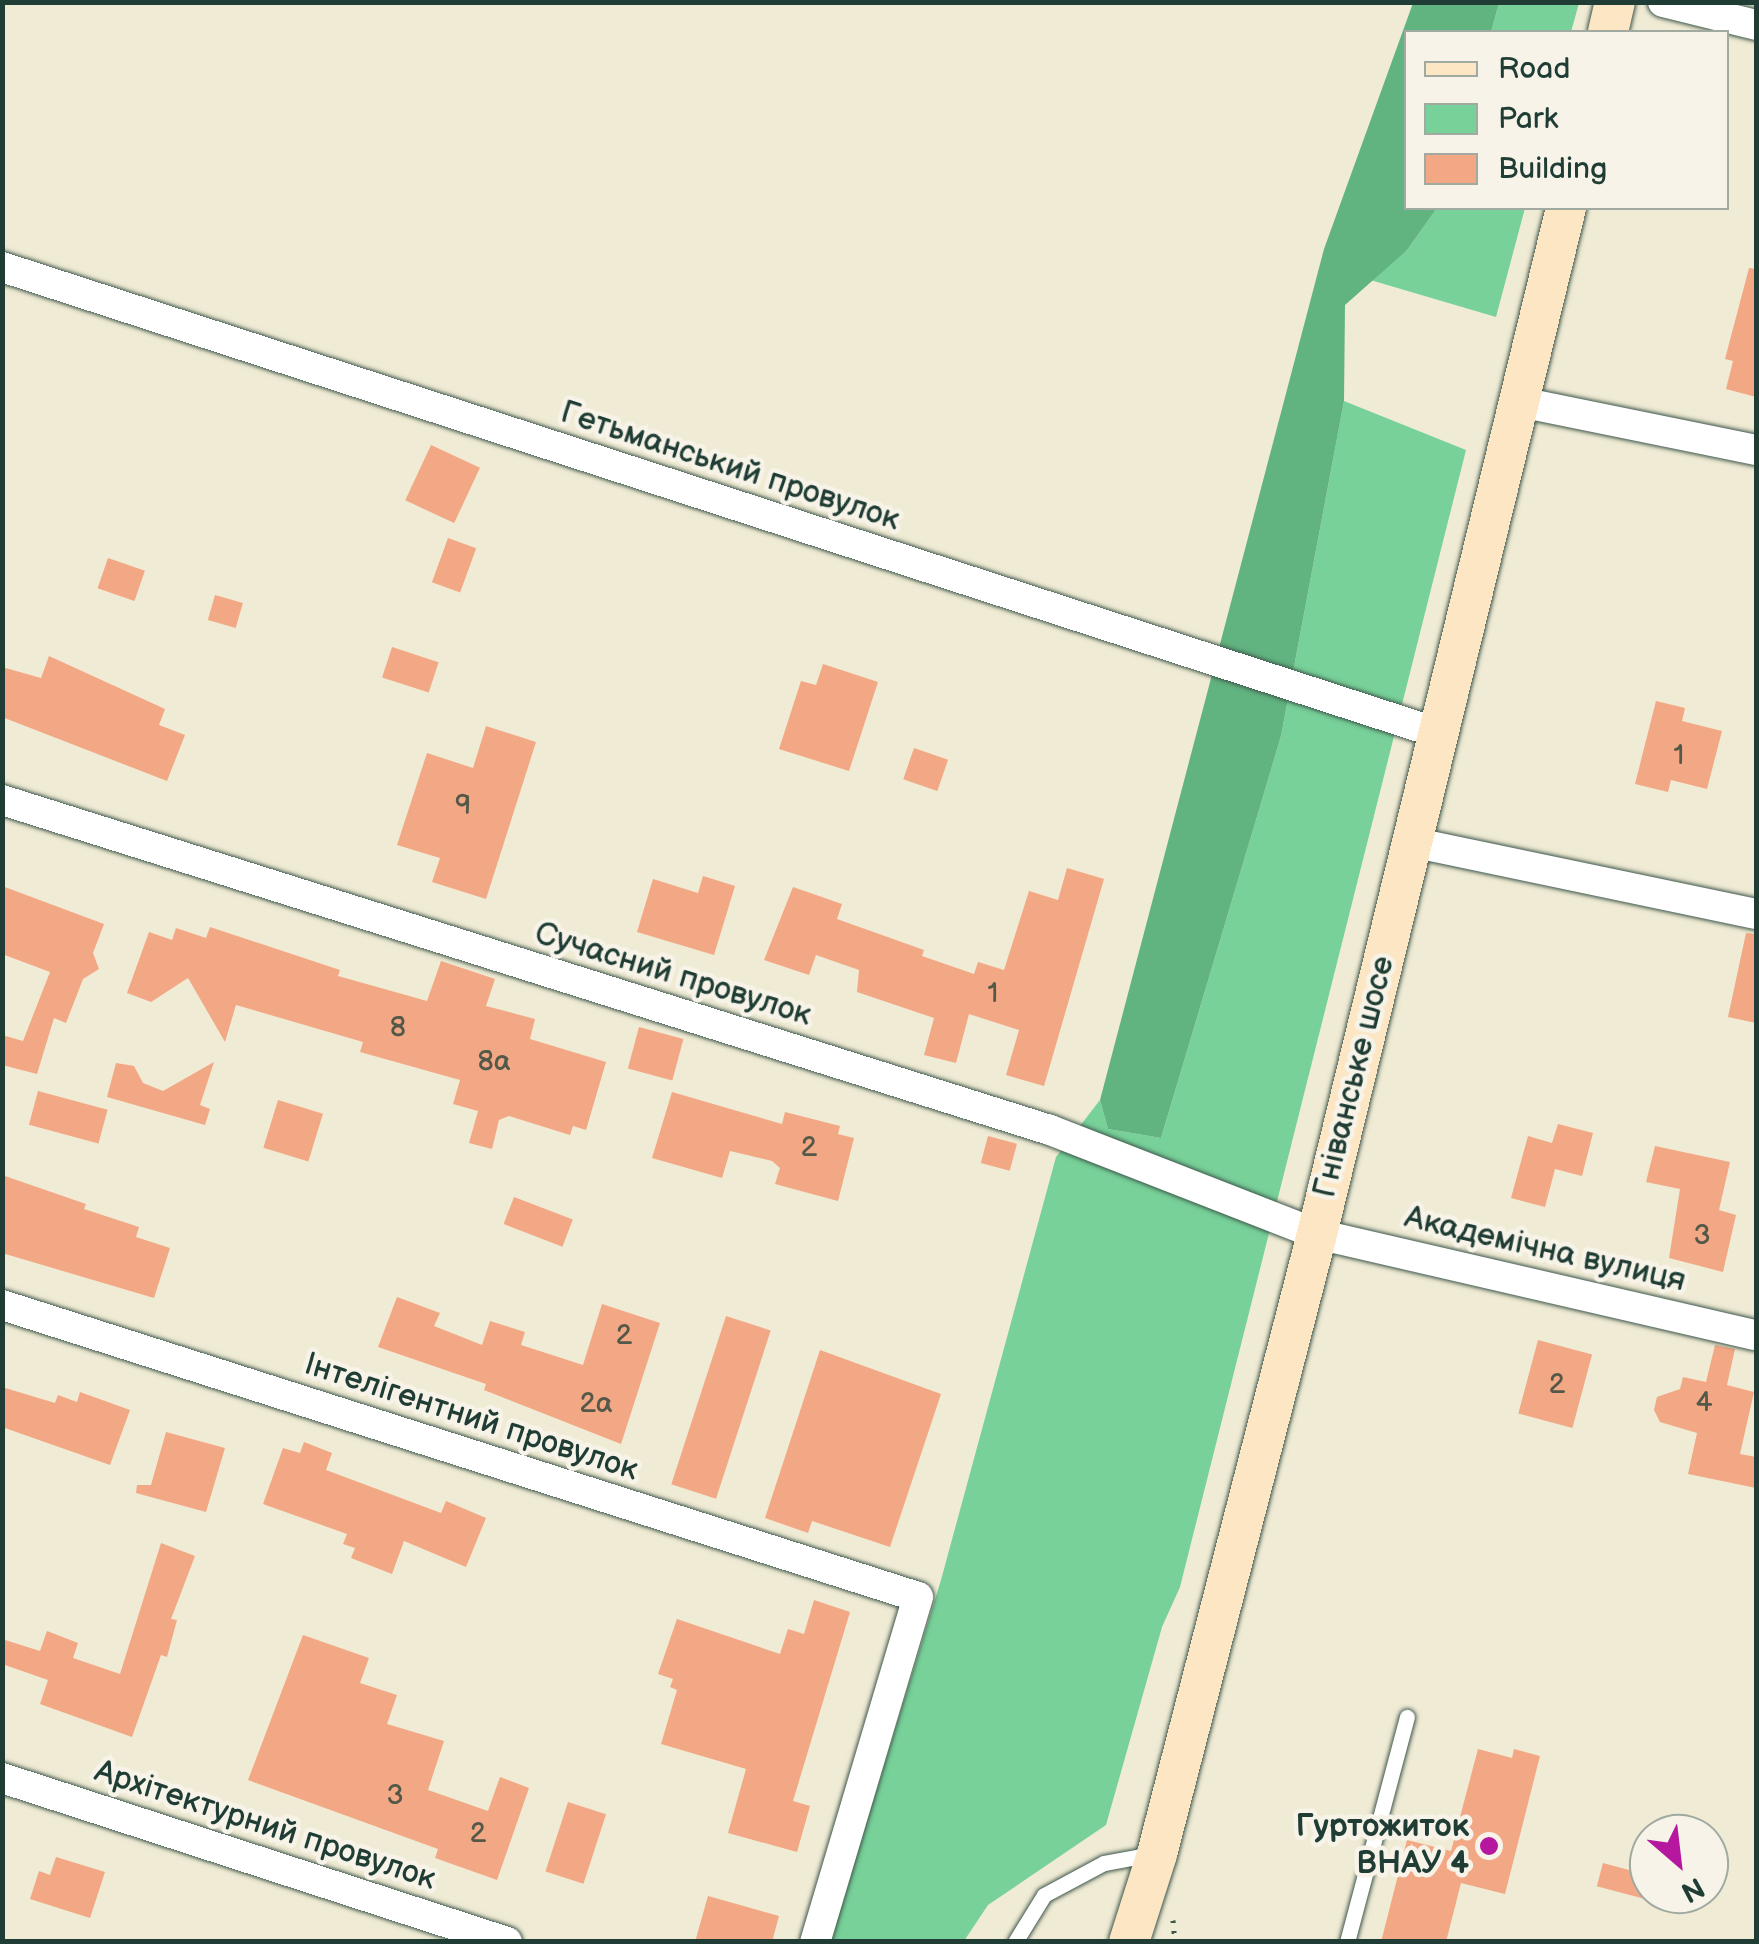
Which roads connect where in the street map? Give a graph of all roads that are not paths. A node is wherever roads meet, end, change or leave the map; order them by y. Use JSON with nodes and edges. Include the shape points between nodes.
{"nodes":[{"id":1,"x":1615,"y":2,"type":"edge"},
{"id":2,"x":1663,"y":2,"type":"edge"},
{"id":3,"x":1756,"y":25,"type":"edge"},
{"id":4,"x":1608,"y":30,"type":"edge"},
{"id":5,"x":1566,"y":210,"type":"edge"},
{"id":6,"x":2,"y":267,"type":"edge"},
{"id":7,"x":1520,"y":402,"type":"junction"},
{"id":8,"x":1756,"y":450,"type":"edge"},
{"id":9,"x":1435,"y":732,"type":"junction"},
{"id":10,"x":2,"y":800,"type":"edge"},
{"id":11,"x":1412,"y":842,"type":"junction"},
{"id":12,"x":1756,"y":914,"type":"edge"},
{"id":13,"x":1317,"y":1234,"type":"junction"},
{"id":14,"x":2,"y":1305,"type":"edge"},
{"id":15,"x":1756,"y":1335,"type":"edge"},
{"id":16,"x":1407,"y":1717,"type":"dead end"},
{"id":17,"x":2,"y":1778,"type":"edge"},
{"id":18,"x":1157,"y":1854,"type":"junction"},
{"id":19,"x":507,"y":1942,"type":"edge"},
{"id":20,"x":815,"y":1942,"type":"edge"},
{"id":21,"x":1014,"y":1942,"type":"edge"},
{"id":22,"x":1129,"y":1942,"type":"edge"},
{"id":23,"x":1346,"y":1942,"type":"edge"}],
"edges":[{"from":1,"to":4,"type":"main road"},
{"from":2,"to":3,"type":"street"},
{"from":5,"to":7,"type":"main road","name":"Гніванське шосе"},
{"from":6,"to":9,"type":"street","name":"Гетьманський провулок"},
{"from":7,"to":8,"type":"street"},
{"from":7,"to":9,"type":"main road","name":"Гніванське шосе"},
{"from":9,"to":11,"type":"main road","name":"Гніванське шосе"},
{"from":10,"to":13,"type":"street","name":"Сучасний провулок","via":[[1050,1130]]},
{"from":11,"to":12,"type":"street"},
{"from":11,"to":13,"type":"main road","name":"Гніванське шосе"},
{"from":13,"to":15,"type":"street","name":"Академічна вулиця"},
{"from":13,"to":18,"type":"main road","name":"Гніванське шосе"},
{"from":14,"to":20,"type":"street","name":"Інтелігентний провулок","via":[[918,1597]]},
{"from":16,"to":23,"type":"lane"},
{"from":17,"to":19,"type":"street","name":"Архітектурний провулок"},
{"from":18,"to":21,"type":"lane","via":[[1104,1863],[1044,1896]]},
{"from":18,"to":22,"type":"main road","name":"Гніванське шосе"}]}
